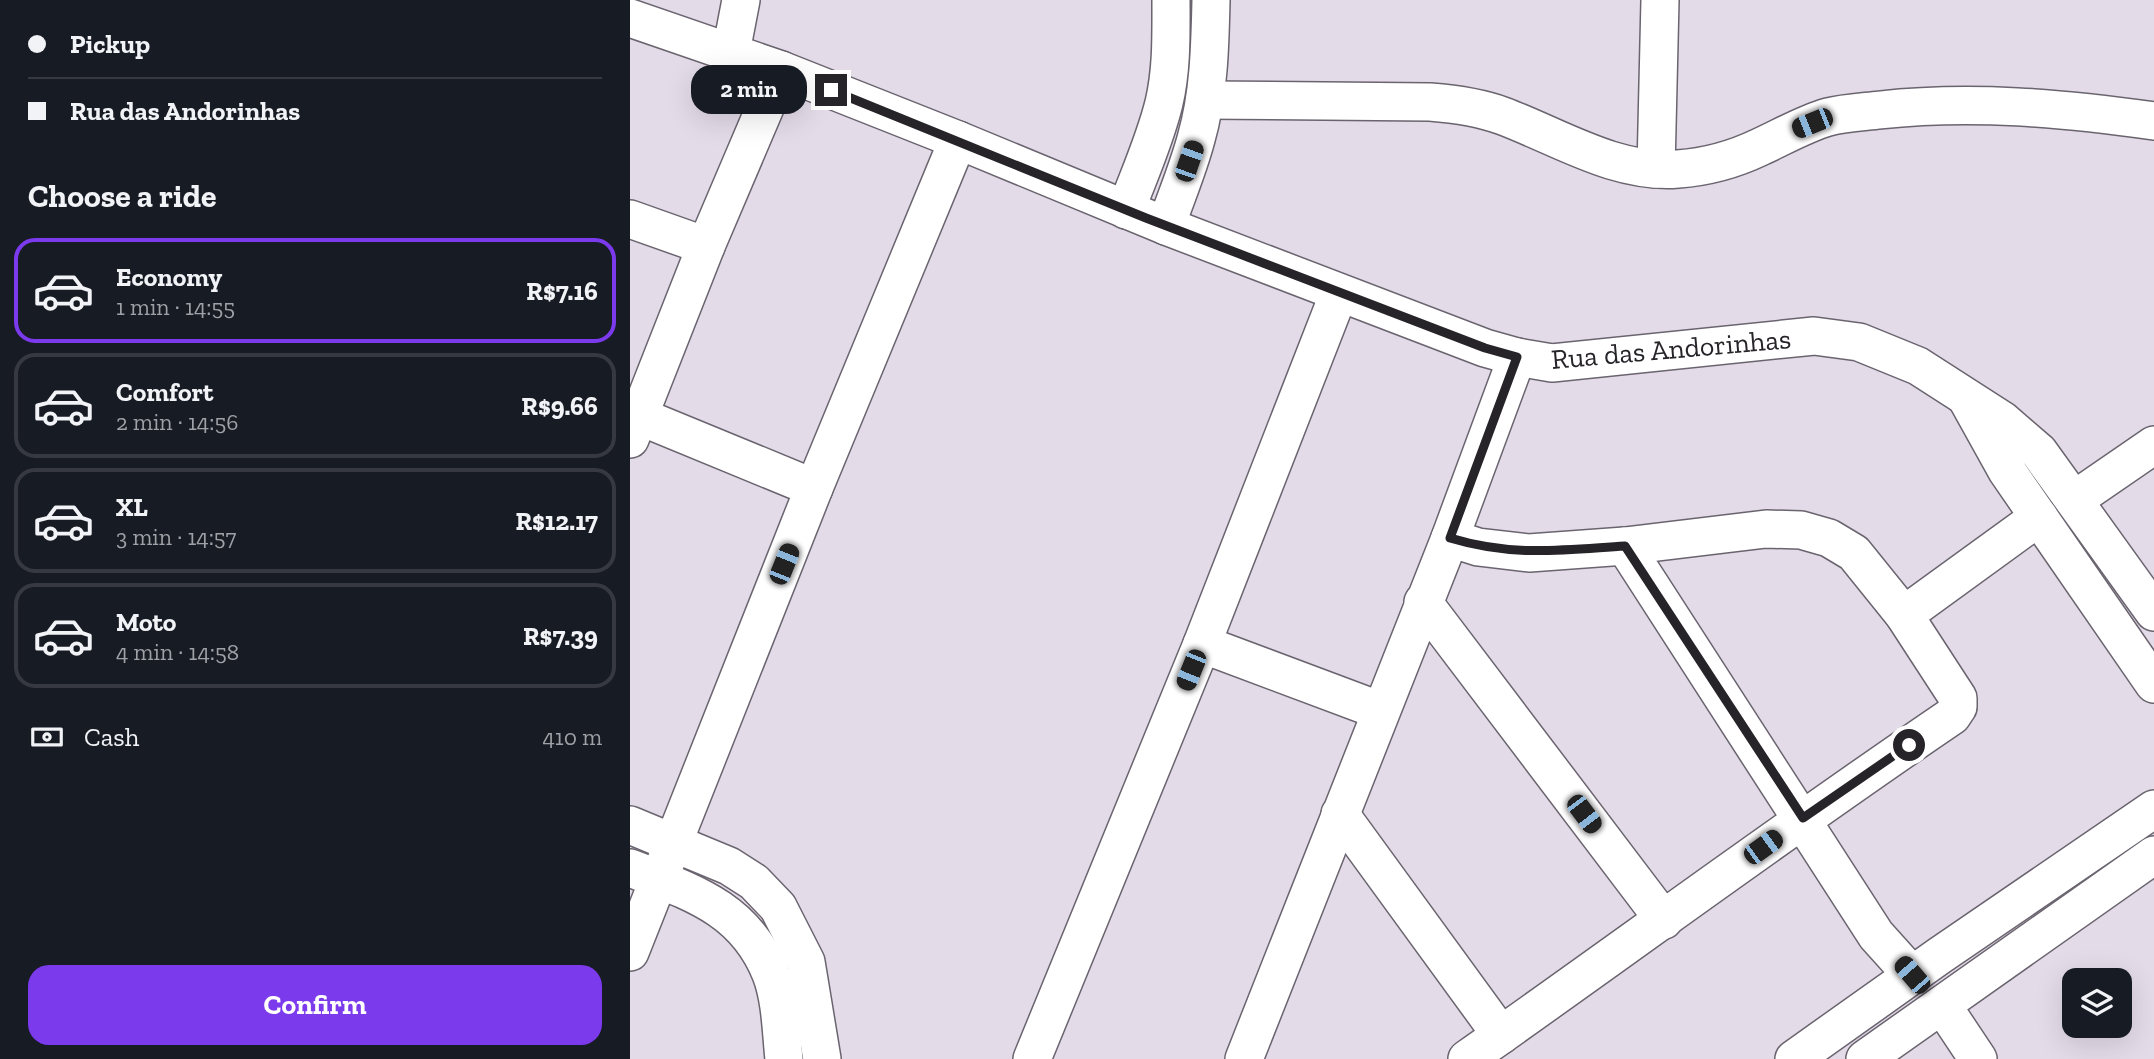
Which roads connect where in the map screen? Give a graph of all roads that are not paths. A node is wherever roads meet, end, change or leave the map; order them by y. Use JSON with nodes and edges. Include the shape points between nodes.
{"nodes":[{"id":1,"x":741,"y":0,"type":"edge"},
{"id":2,"x":1171,"y":0,"type":"edge"},
{"id":3,"x":1211,"y":0,"type":"edge"},
{"id":4,"x":1660,"y":0,"type":"edge"},
{"id":5,"x":630,"y":18,"type":"edge"},
{"id":6,"x":731,"y":52,"type":"junction"},
{"id":7,"x":781,"y":70,"type":"junction"},
{"id":8,"x":1205,"y":100,"type":"junction"},
{"id":9,"x":2154,"y":121,"type":"edge"},
{"id":10,"x":958,"y":139,"type":"junction"},
{"id":11,"x":1656,"y":169,"type":"junction"},
{"id":12,"x":1126,"y":210,"type":"junction"},
{"id":13,"x":630,"y":219,"type":"edge"},
{"id":14,"x":1166,"y":226,"type":"junction"},
{"id":15,"x":706,"y":246,"type":"junction"},
{"id":16,"x":1339,"y":293,"type":"junction"},
{"id":17,"x":1517,"y":357,"type":"junction"},
{"id":18,"x":1965,"y":395,"type":"junction"},
{"id":19,"x":634,"y":428,"type":"edge"},
{"id":20,"x":2154,"y":445,"type":"edge"},
{"id":21,"x":814,"y":488,"type":"junction"},
{"id":22,"x":2074,"y":500,"type":"junction"},
{"id":23,"x":2039,"y":517,"type":"junction"},
{"id":24,"x":1450,"y":538,"type":"junction"},
{"id":25,"x":1625,"y":546,"type":"junction"},
{"id":26,"x":1423,"y":602,"type":"junction"},
{"id":27,"x":2154,"y":612,"type":"edge"},
{"id":28,"x":1904,"y":615,"type":"junction"},
{"id":29,"x":1202,"y":644,"type":"junction"},
{"id":30,"x":2154,"y":684,"type":"edge"},
{"id":31,"x":1381,"y":710,"type":"junction"},
{"id":32,"x":2154,"y":809,"type":"edge"},
{"id":33,"x":1340,"y":814,"type":"junction"},
{"id":34,"x":1803,"y":818,"type":"junction"},
{"id":35,"x":630,"y":825,"type":"edge"},
{"id":36,"x":672,"y":842,"type":"junction"},
{"id":37,"x":2154,"y":855,"type":"edge"},
{"id":38,"x":644,"y":873,"type":"edge"},
{"id":39,"x":1664,"y":920,"type":"junction"},
{"id":40,"x":630,"y":952,"type":"edge"},
{"id":41,"x":1925,"y":965,"type":"junction"},
{"id":42,"x":1953,"y":997,"type":"junction"},
{"id":43,"x":1501,"y":1035,"type":"junction"},
{"id":44,"x":784,"y":1059,"type":"edge"},
{"id":45,"x":822,"y":1059,"type":"edge"},
{"id":46,"x":1032,"y":1059,"type":"edge"},
{"id":47,"x":1244,"y":1059,"type":"edge"},
{"id":48,"x":1467,"y":1059,"type":"edge"},
{"id":49,"x":1794,"y":1059,"type":"edge"},
{"id":50,"x":1865,"y":1059,"type":"edge"},
{"id":51,"x":1978,"y":1059,"type":"edge"}],
"edges":[{"from":1,"to":6,"type":"street"},
{"from":2,"to":12,"type":"street","via":[[1165,100]]},
{"from":3,"to":8,"type":"street"},
{"from":4,"to":11,"type":"street"},
{"from":5,"to":6,"type":"street","name":"Rua das Andorinhas"},
{"from":6,"to":7,"type":"street","name":"Rua das Andorinhas"},
{"from":7,"to":10,"type":"street","name":"Rua das Andorinhas"},
{"from":7,"to":15,"type":"street"},
{"from":8,"to":11,"type":"street","via":[[1467,106],[1567,144]]},
{"from":8,"to":14,"type":"street"},
{"from":9,"to":11,"type":"street","via":[[2073,109],[1929,104],[1828,117],[1719,162]]},
{"from":10,"to":12,"type":"street","name":"Rua das Andorinhas"},
{"from":10,"to":21,"type":"street"},
{"from":12,"to":14,"type":"street","name":"Rua das Andorinhas"},
{"from":13,"to":15,"type":"street"},
{"from":14,"to":16,"type":"street","name":"Rua das Andorinhas"},
{"from":15,"to":19,"type":"street"},
{"from":16,"to":17,"type":"street","name":"Rua das Andorinhas"},
{"from":16,"to":29,"type":"street"},
{"from":17,"to":18,"type":"street","name":"Rua das Andorinhas","via":[[1552,363],[1814,336],[1859,342],[1918,366]]},
{"from":17,"to":24,"type":"street"},
{"from":18,"to":22,"type":"street","name":"Rua das Andorinhas","via":[[2039,452]]},
{"from":18,"to":23,"type":"street","via":[[2001,462]]},
{"from":19,"to":21,"type":"street"},
{"from":20,"to":22,"type":"street"},
{"from":21,"to":36,"type":"street"},
{"from":22,"to":27,"type":"street","name":"Rua das Andorinhas"},
{"from":23,"to":28,"type":"street"},
{"from":23,"to":30,"type":"street"},
{"from":24,"to":25,"type":"street","via":[[1478,547],[1529,553]]},
{"from":24,"to":26,"type":"street"},
{"from":25,"to":28,"type":"street","via":[[1766,529],[1801,530],[1829,538],[1854,553]]},
{"from":25,"to":34,"type":"street"},
{"from":26,"to":31,"type":"street"},
{"from":26,"to":39,"type":"street"},
{"from":28,"to":34,"type":"street","via":[[1958,698],[1958,707],[1952,716]]},
{"from":29,"to":31,"type":"street"},
{"from":29,"to":46,"type":"street"},
{"from":31,"to":33,"type":"street"},
{"from":32,"to":41,"type":"street"},
{"from":33,"to":43,"type":"street"},
{"from":33,"to":47,"type":"street"},
{"from":34,"to":39,"type":"street"},
{"from":34,"to":41,"type":"street","via":[[1876,935]]},
{"from":35,"to":36,"type":"street"},
{"from":36,"to":38,"type":"street"},
{"from":36,"to":45,"type":"street","via":[[730,866],[778,907],[806,962]]},
{"from":37,"to":42,"type":"street"},
{"from":38,"to":40,"type":"street"},
{"from":38,"to":44,"type":"street","via":[[710,901],[735,918],[755,942],[772,975]]},
{"from":39,"to":43,"type":"street"},
{"from":41,"to":42,"type":"street"},
{"from":41,"to":49,"type":"street"},
{"from":42,"to":50,"type":"street"},
{"from":42,"to":51,"type":"street"},
{"from":43,"to":48,"type":"street"}]}
